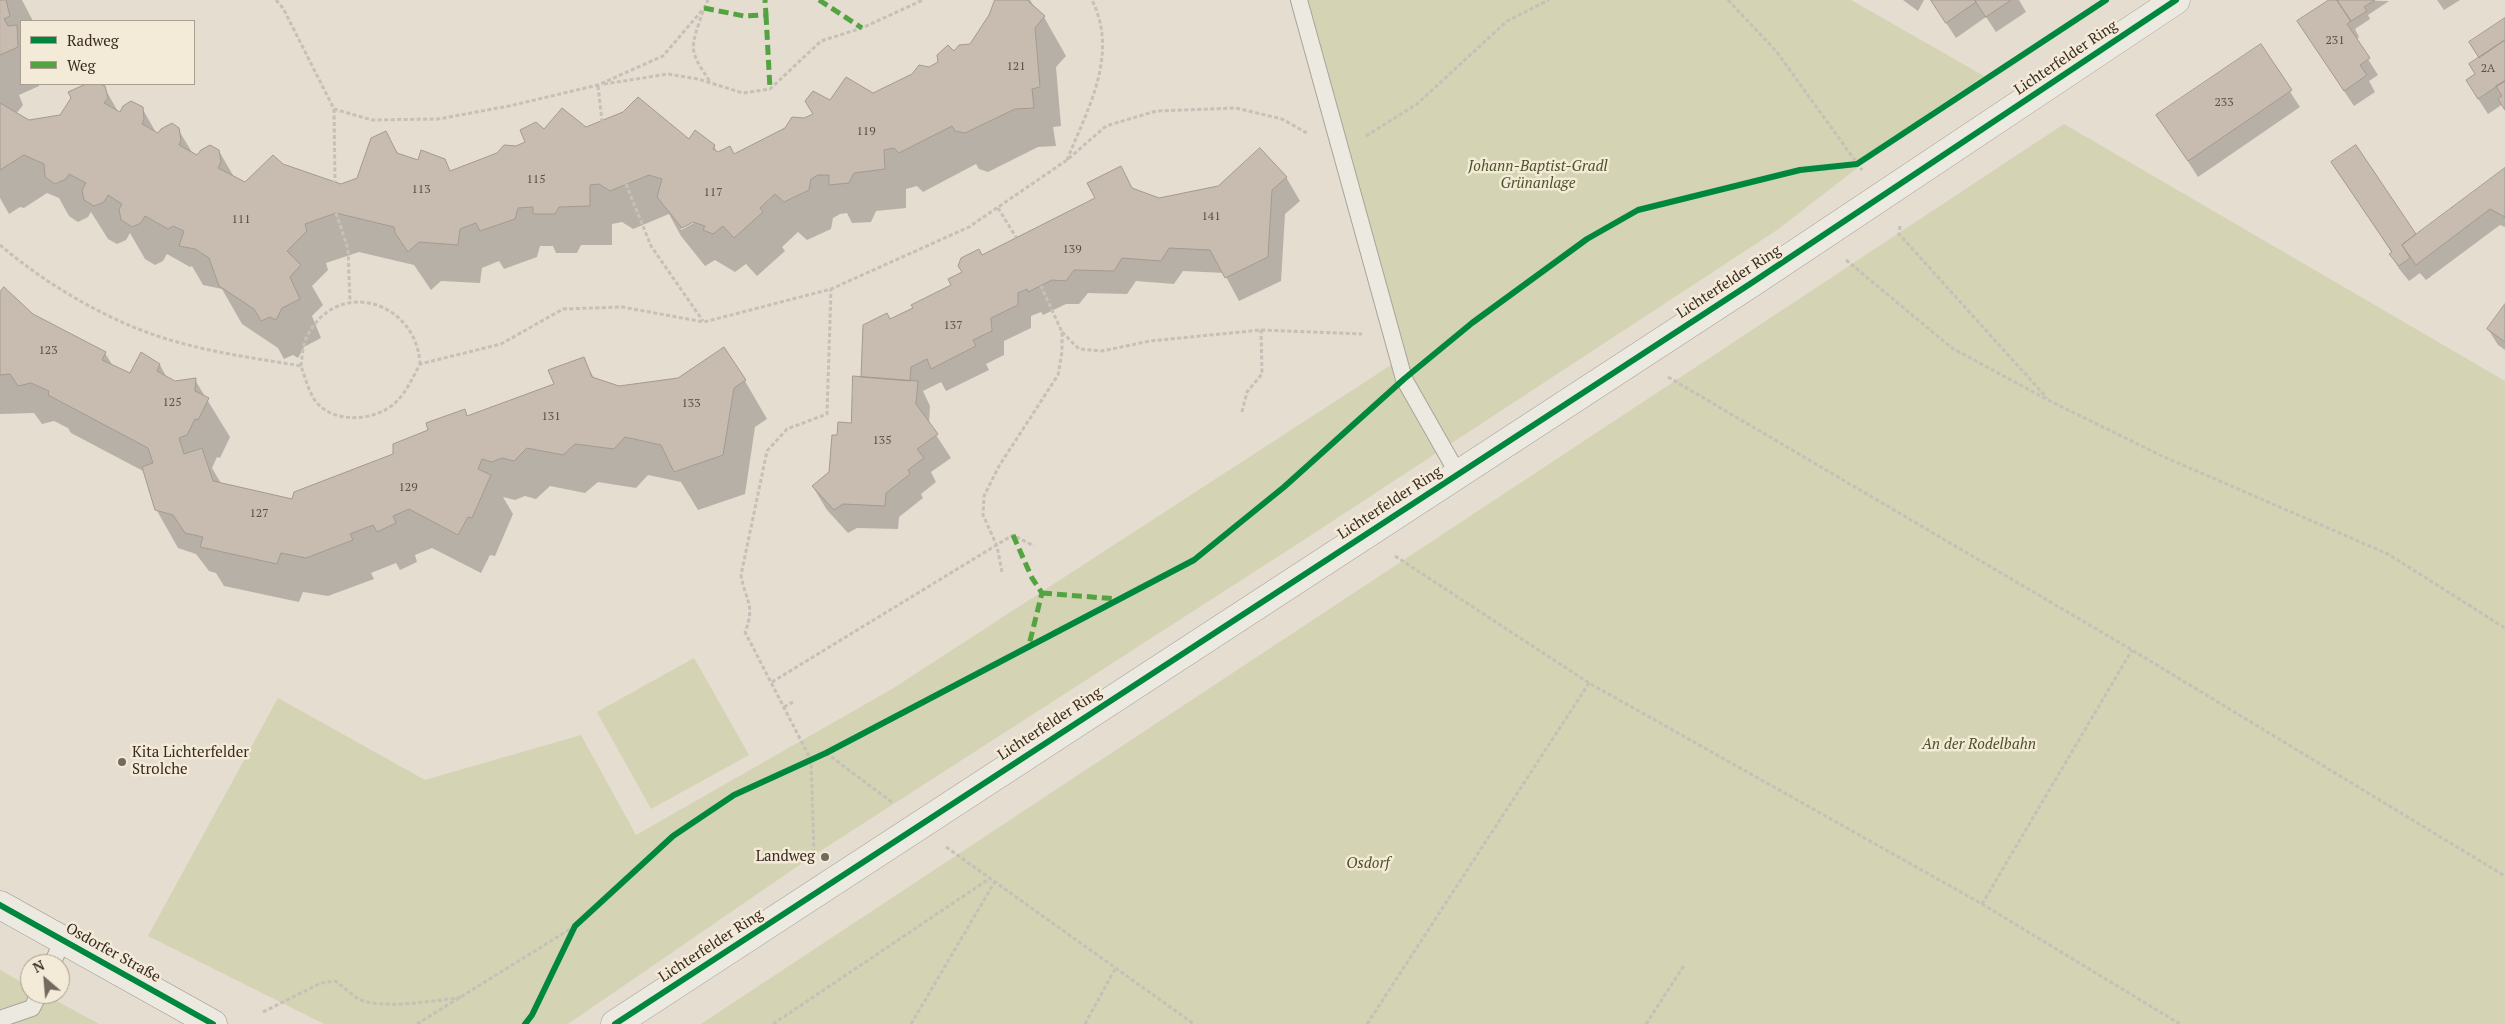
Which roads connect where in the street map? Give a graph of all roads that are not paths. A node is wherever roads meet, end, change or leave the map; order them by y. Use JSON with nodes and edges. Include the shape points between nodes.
{"nodes":[{"id":1,"x":1299,"y":0,"type":"edge"},
{"id":2,"x":2176,"y":0,"type":"edge"},
{"id":3,"x":1458,"y":474,"type":"junction"},
{"id":4,"x":0,"y":904,"type":"edge"},
{"id":5,"x":57,"y":952,"type":"edge"},
{"id":6,"x":34,"y":1004,"type":"edge"},
{"id":7,"x":0,"y":1019,"type":"edge"},
{"id":8,"x":214,"y":1024,"type":"edge"},
{"id":9,"x":615,"y":1024,"type":"edge"}],
"edges":[{"from":1,"to":3,"type":"lane","via":[[1404,378]]},
{"from":2,"to":3,"type":"street","name":"Lichterfelder Ring"},
{"from":3,"to":9,"type":"street","name":"Lichterfelder Ring"},
{"from":4,"to":5,"type":"street","name":"Osdorfer Straße"},
{"from":5,"to":8,"type":"street","name":"Osdorfer Straße"},
{"from":6,"to":7,"type":"lane","via":[[32,1008]]}]}
